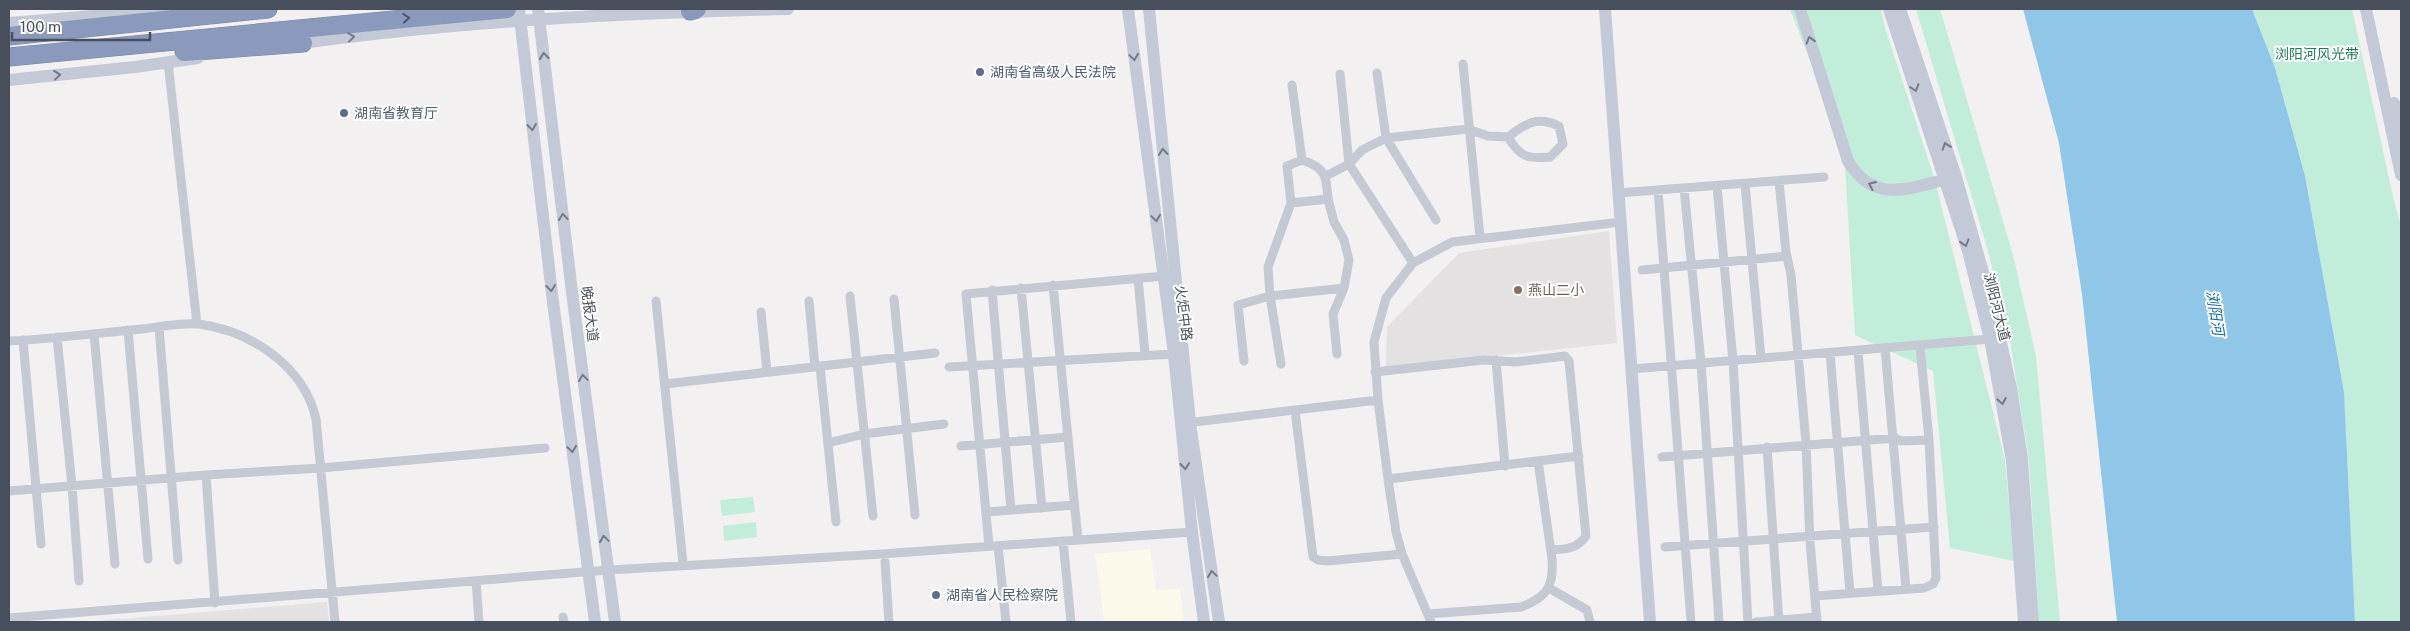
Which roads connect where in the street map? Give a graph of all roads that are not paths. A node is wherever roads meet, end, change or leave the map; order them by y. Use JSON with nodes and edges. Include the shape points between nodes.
{"nodes":[{"id":1,"x":177,"y":9,"type":"edge"},
{"id":2,"x":262,"y":9,"type":"edge"},
{"id":3,"x":383,"y":9,"type":"edge"},
{"id":4,"x":788,"y":9,"type":"edge"},
{"id":5,"x":1128,"y":9,"type":"edge"},
{"id":6,"x":1149,"y":9,"type":"edge"},
{"id":7,"x":1605,"y":9,"type":"edge"},
{"id":8,"x":1800,"y":9,"type":"edge"},
{"id":9,"x":1889,"y":9,"type":"edge"},
{"id":10,"x":1900,"y":9,"type":"edge"},
{"id":11,"x":2366,"y":9,"type":"edge"},
{"id":12,"x":2374,"y":9,"type":"edge"},
{"id":13,"x":693,"y":10,"type":"edge"},
{"id":14,"x":515,"y":12,"type":"edge"},
{"id":15,"x":539,"y":14,"type":"edge"},
{"id":16,"x":9,"y":23,"type":"edge"},
{"id":17,"x":9,"y":36,"type":"edge"},
{"id":18,"x":303,"y":43,"type":"junction"},
{"id":19,"x":9,"y":45,"type":"edge"},
{"id":20,"x":9,"y":57,"type":"edge"},
{"id":21,"x":168,"y":62,"type":"junction"},
{"id":22,"x":1463,"y":64,"type":"dead end"},
{"id":23,"x":9,"y":65,"type":"edge"},
{"id":24,"x":1377,"y":73,"type":"dead end"},
{"id":25,"x":1340,"y":74,"type":"dead end"},
{"id":26,"x":9,"y":80,"type":"edge"},
{"id":27,"x":1292,"y":85,"type":"dead end"},
{"id":28,"x":1468,"y":128,"type":"junction"},
{"id":29,"x":2401,"y":134,"type":"edge"},
{"id":30,"x":1508,"y":137,"type":"junction"},
{"id":31,"x":1386,"y":138,"type":"junction"},
{"id":32,"x":2398,"y":145,"type":"edge"},
{"id":33,"x":1302,"y":160,"type":"junction"},
{"id":34,"x":1349,"y":164,"type":"junction"},
{"id":35,"x":1326,"y":176,"type":"junction"},
{"id":36,"x":2401,"y":176,"type":"edge"},
{"id":37,"x":1824,"y":178,"type":"dead end"},
{"id":38,"x":1951,"y":178,"type":"junction"},
{"id":39,"x":1780,"y":181,"type":"junction"},
{"id":40,"x":1745,"y":184,"type":"junction"},
{"id":41,"x":1717,"y":186,"type":"junction"},
{"id":42,"x":1684,"y":188,"type":"junction"},
{"id":43,"x":1658,"y":190,"type":"junction"},
{"id":44,"x":1618,"y":193,"type":"junction"},
{"id":45,"x":1328,"y":199,"type":"junction"},
{"id":46,"x":1291,"y":203,"type":"junction"},
{"id":47,"x":1436,"y":220,"type":"dead end"},
{"id":48,"x":1621,"y":222,"type":"junction"},
{"id":49,"x":1480,"y":237,"type":"junction"},
{"id":50,"x":1787,"y":256,"type":"junction"},
{"id":51,"x":1752,"y":260,"type":"junction"},
{"id":52,"x":1724,"y":261,"type":"junction"},
{"id":53,"x":1413,"y":263,"type":"junction"},
{"id":54,"x":1691,"y":264,"type":"junction"},
{"id":55,"x":1664,"y":267,"type":"junction"},
{"id":56,"x":1642,"y":270,"type":"dead end"},
{"id":57,"x":1164,"y":276,"type":"junction"},
{"id":58,"x":1138,"y":278,"type":"junction"},
{"id":59,"x":1053,"y":285,"type":"junction"},
{"id":60,"x":1021,"y":288,"type":"junction"},
{"id":61,"x":1344,"y":288,"type":"junction"},
{"id":62,"x":992,"y":290,"type":"junction"},
{"id":63,"x":850,"y":296,"type":"dead end"},
{"id":64,"x":1270,"y":296,"type":"junction"},
{"id":65,"x":894,"y":299,"type":"dead end"},
{"id":66,"x":656,"y":301,"type":"dead end"},
{"id":67,"x":809,"y":301,"type":"dead end"},
{"id":68,"x":761,"y":312,"type":"dead end"},
{"id":69,"x":197,"y":324,"type":"junction"},
{"id":70,"x":159,"y":327,"type":"junction"},
{"id":71,"x":128,"y":330,"type":"junction"},
{"id":72,"x":94,"y":334,"type":"junction"},
{"id":73,"x":57,"y":337,"type":"junction"},
{"id":74,"x":1990,"y":339,"type":"junction"},
{"id":75,"x":23,"y":340,"type":"junction"},
{"id":76,"x":9,"y":341,"type":"edge"},
{"id":77,"x":1920,"y":346,"type":"junction"},
{"id":78,"x":1885,"y":348,"type":"junction"},
{"id":79,"x":1858,"y":351,"type":"junction"},
{"id":80,"x":935,"y":353,"type":"dead end"},
{"id":81,"x":1830,"y":353,"type":"junction"},
{"id":82,"x":1145,"y":354,"type":"junction"},
{"id":83,"x":1174,"y":354,"type":"junction"},
{"id":84,"x":1337,"y":354,"type":"dead end"},
{"id":85,"x":1798,"y":356,"type":"junction"},
{"id":86,"x":899,"y":357,"type":"junction"},
{"id":87,"x":1761,"y":358,"type":"junction"},
{"id":88,"x":1060,"y":360,"type":"junction"},
{"id":89,"x":1496,"y":360,"type":"junction"},
{"id":90,"x":1244,"y":361,"type":"dead end"},
{"id":91,"x":1733,"y":361,"type":"junction"},
{"id":92,"x":856,"y":362,"type":"junction"},
{"id":93,"x":1028,"y":362,"type":"junction"},
{"id":94,"x":1701,"y":363,"type":"junction"},
{"id":95,"x":998,"y":364,"type":"junction"},
{"id":96,"x":1281,"y":364,"type":"dead end"},
{"id":97,"x":818,"y":366,"type":"junction"},
{"id":98,"x":972,"y":366,"type":"junction"},
{"id":99,"x":1672,"y":366,"type":"junction"},
{"id":100,"x":949,"y":367,"type":"dead end"},
{"id":101,"x":1632,"y":369,"type":"junction"},
{"id":102,"x":767,"y":372,"type":"junction"},
{"id":103,"x":1375,"y":372,"type":"junction"},
{"id":104,"x":665,"y":384,"type":"junction"},
{"id":105,"x":1378,"y":400,"type":"junction"},
{"id":106,"x":1295,"y":410,"type":"junction"},
{"id":107,"x":1186,"y":423,"type":"junction"},
{"id":108,"x":944,"y":424,"type":"dead end"},
{"id":109,"x":907,"y":428,"type":"junction"},
{"id":110,"x":864,"y":434,"type":"junction"},
{"id":111,"x":1068,"y":437,"type":"junction"},
{"id":112,"x":1895,"y":438,"type":"junction"},
{"id":113,"x":1035,"y":440,"type":"junction"},
{"id":114,"x":1866,"y":440,"type":"junction"},
{"id":115,"x":1929,"y":440,"type":"junction"},
{"id":116,"x":1838,"y":441,"type":"junction"},
{"id":117,"x":1005,"y":442,"type":"junction"},
{"id":118,"x":828,"y":443,"type":"junction"},
{"id":119,"x":1806,"y":443,"type":"junction"},
{"id":120,"x":979,"y":445,"type":"junction"},
{"id":121,"x":961,"y":446,"type":"dead end"},
{"id":122,"x":1768,"y":447,"type":"junction"},
{"id":123,"x":545,"y":448,"type":"dead end"},
{"id":124,"x":1738,"y":449,"type":"junction"},
{"id":125,"x":1707,"y":452,"type":"junction"},
{"id":126,"x":1679,"y":455,"type":"junction"},
{"id":127,"x":1579,"y":456,"type":"junction"},
{"id":128,"x":1662,"y":457,"type":"dead end"},
{"id":129,"x":1538,"y":461,"type":"junction"},
{"id":130,"x":1505,"y":466,"type":"junction"},
{"id":131,"x":321,"y":468,"type":"junction"},
{"id":132,"x":206,"y":475,"type":"junction"},
{"id":133,"x":172,"y":478,"type":"junction"},
{"id":134,"x":1388,"y":479,"type":"junction"},
{"id":135,"x":140,"y":480,"type":"junction"},
{"id":136,"x":108,"y":483,"type":"junction"},
{"id":137,"x":72,"y":486,"type":"junction"},
{"id":138,"x":35,"y":489,"type":"junction"},
{"id":139,"x":9,"y":491,"type":"edge"},
{"id":140,"x":1074,"y":505,"type":"junction"},
{"id":141,"x":1042,"y":508,"type":"junction"},
{"id":142,"x":1011,"y":510,"type":"junction"},
{"id":143,"x":986,"y":512,"type":"junction"},
{"id":144,"x":915,"y":515,"type":"dead end"},
{"id":145,"x":873,"y":516,"type":"dead end"},
{"id":146,"x":836,"y":522,"type":"dead end"},
{"id":147,"x":1934,"y":527,"type":"junction"},
{"id":148,"x":1902,"y":530,"type":"junction"},
{"id":149,"x":1873,"y":531,"type":"junction"},
{"id":150,"x":1192,"y":532,"type":"junction"},
{"id":151,"x":1846,"y":533,"type":"junction"},
{"id":152,"x":1810,"y":535,"type":"junction"},
{"id":153,"x":1773,"y":538,"type":"junction"},
{"id":154,"x":1078,"y":540,"type":"junction"},
{"id":155,"x":1743,"y":540,"type":"junction"},
{"id":156,"x":1063,"y":541,"type":"junction"},
{"id":157,"x":1713,"y":543,"type":"junction"},
{"id":158,"x":40,"y":544,"type":"dead end"},
{"id":159,"x":1685,"y":545,"type":"junction"},
{"id":160,"x":994,"y":546,"type":"junction"},
{"id":161,"x":1665,"y":547,"type":"dead end"},
{"id":162,"x":1551,"y":550,"type":"junction"},
{"id":163,"x":1402,"y":554,"type":"junction"},
{"id":164,"x":148,"y":559,"type":"dead end"},
{"id":165,"x":178,"y":560,"type":"dead end"},
{"id":166,"x":683,"y":562,"type":"dead end"},
{"id":167,"x":885,"y":562,"type":"dead end"},
{"id":168,"x":115,"y":564,"type":"dead end"},
{"id":169,"x":609,"y":570,"type":"junction"},
{"id":170,"x":589,"y":573,"type":"junction"},
{"id":171,"x":78,"y":581,"type":"dead end"},
{"id":172,"x":476,"y":582,"type":"junction"},
{"id":173,"x":1549,"y":588,"type":"junction"},
{"id":174,"x":1906,"y":589,"type":"junction"},
{"id":175,"x":1878,"y":591,"type":"junction"},
{"id":176,"x":332,"y":592,"type":"junction"},
{"id":177,"x":1850,"y":593,"type":"junction"},
{"id":178,"x":1815,"y":596,"type":"junction"},
{"id":179,"x":216,"y":603,"type":"junction"},
{"id":180,"x":9,"y":618,"type":"edge"},
{"id":181,"x":1429,"y":618,"type":"edge"},
{"id":182,"x":1817,"y":620,"type":"edge"},
{"id":183,"x":1779,"y":621,"type":"edge"},
{"id":184,"x":335,"y":622,"type":"edge"},
{"id":185,"x":479,"y":622,"type":"edge"},
{"id":186,"x":595,"y":622,"type":"edge"},
{"id":187,"x":615,"y":622,"type":"edge"},
{"id":188,"x":889,"y":622,"type":"edge"},
{"id":189,"x":1006,"y":622,"type":"edge"},
{"id":190,"x":1071,"y":622,"type":"edge"},
{"id":191,"x":1204,"y":622,"type":"edge"},
{"id":192,"x":1219,"y":622,"type":"edge"},
{"id":193,"x":1590,"y":622,"type":"edge"},
{"id":194,"x":1650,"y":622,"type":"edge"},
{"id":195,"x":1691,"y":622,"type":"edge"},
{"id":196,"x":1719,"y":622,"type":"edge"},
{"id":197,"x":1748,"y":622,"type":"edge"},
{"id":198,"x":1756,"y":622,"type":"edge"},
{"id":199,"x":2024,"y":622,"type":"edge"},
{"id":200,"x":2033,"y":622,"type":"edge"}],
"edges":[{"from":1,"to":16,"type":"main road"},
{"from":2,"to":17,"type":"highway"},
{"from":3,"to":19,"type":"highway"},
{"from":4,"to":13,"type":"main road"},
{"from":5,"to":57,"type":"main road","name":"火炬中路","one_way":true},
{"from":107,"to":6,"type":"main road","one_way":true},
{"from":7,"to":44,"type":"main road"},
{"from":38,"to":8,"type":"main road","one_way":true,"via":[[1892,190],[1876,188],[1855,173],[1848,161]]},
{"from":9,"to":38,"type":"main road","name":"浏阳河大道","one_way":true},
{"from":38,"to":10,"type":"main road","name":"浏阳河大道","one_way":true},
{"from":11,"to":32,"type":"main road"},
{"from":12,"to":29,"type":"main road"},
{"from":13,"to":15,"type":"main road"},
{"from":14,"to":15,"type":"main road"},
{"from":18,"to":14,"type":"main road","one_way":true},
{"from":20,"to":14,"type":"highway","one_way":true},
{"from":14,"to":170,"type":"main road","one_way":true},
{"from":169,"to":15,"type":"main road","name":"晚报大道","one_way":true},
{"from":18,"to":21,"type":"main road"},
{"from":18,"to":23,"type":"highway"},
{"from":26,"to":21,"type":"main road","one_way":true},
{"from":21,"to":69,"type":"street"},
{"from":22,"to":28,"type":"street"},
{"from":24,"to":31,"type":"street"},
{"from":25,"to":34,"type":"street"},
{"from":27,"to":33,"type":"street"},
{"from":28,"to":30,"type":"street","via":[[1488,136]]},
{"from":28,"to":31,"type":"street"},
{"from":28,"to":49,"type":"street"},
{"from":30,"to":30,"type":"street","via":[[1517,152],[1534,158],[1550,157],[1563,144],[1559,126],[1546,120],[1524,124]]},
{"from":31,"to":34,"type":"street","via":[[1362,150]]},
{"from":31,"to":47,"type":"street"},
{"from":32,"to":36,"type":"main road"},
{"from":33,"to":35,"type":"street","via":[[1316,165]]},
{"from":33,"to":46,"type":"street","via":[[1288,166]]},
{"from":34,"to":35,"type":"street"},
{"from":34,"to":53,"type":"street"},
{"from":35,"to":45,"type":"street"},
{"from":37,"to":39,"type":"street"},
{"from":38,"to":74,"type":"main road","name":"浏阳河大道","one_way":true},
{"from":38,"to":200,"type":"main road","name":"浏阳河大道","via":[[1992,302],[2011,388],[2022,467]]},
{"from":39,"to":40,"type":"street"},
{"from":39,"to":50,"type":"street"},
{"from":40,"to":41,"type":"street"},
{"from":40,"to":51,"type":"street"},
{"from":41,"to":42,"type":"street"},
{"from":41,"to":52,"type":"street"},
{"from":42,"to":43,"type":"street"},
{"from":42,"to":54,"type":"street"},
{"from":43,"to":44,"type":"street"},
{"from":43,"to":55,"type":"street"},
{"from":44,"to":48,"type":"main road"},
{"from":45,"to":46,"type":"street"},
{"from":45,"to":61,"type":"street","via":[[1349,260]]},
{"from":46,"to":64,"type":"street","via":[[1268,267]]},
{"from":48,"to":49,"type":"street"},
{"from":48,"to":101,"type":"main road"},
{"from":49,"to":53,"type":"street","via":[[1452,242]]},
{"from":50,"to":51,"type":"street"},
{"from":50,"to":85,"type":"street"},
{"from":51,"to":52,"type":"street"},
{"from":51,"to":87,"type":"street"},
{"from":52,"to":54,"type":"street"},
{"from":52,"to":91,"type":"street"},
{"from":53,"to":103,"type":"street","via":[[1386,298],[1374,342]]},
{"from":54,"to":55,"type":"street"},
{"from":54,"to":94,"type":"street"},
{"from":55,"to":56,"type":"street"},
{"from":55,"to":99,"type":"street"},
{"from":57,"to":58,"type":"street"},
{"from":57,"to":83,"type":"main road","name":"火炬中路"},
{"from":58,"to":59,"type":"street"},
{"from":58,"to":82,"type":"street"},
{"from":59,"to":60,"type":"street"},
{"from":59,"to":88,"type":"street"},
{"from":60,"to":62,"type":"street"},
{"from":60,"to":93,"type":"street"},
{"from":61,"to":64,"type":"street"},
{"from":61,"to":84,"type":"street","via":[[1333,314]]},
{"from":62,"to":95,"type":"street"},
{"from":62,"to":98,"type":"street","via":[[966,294]]},
{"from":63,"to":92,"type":"street"},
{"from":64,"to":90,"type":"street","via":[[1238,305]]},
{"from":64,"to":96,"type":"street"},
{"from":65,"to":86,"type":"street"},
{"from":66,"to":104,"type":"street"},
{"from":67,"to":97,"type":"street"},
{"from":68,"to":102,"type":"street"},
{"from":69,"to":70,"type":"street"},
{"from":69,"to":131,"type":"street","via":[[230,331],[261,345],[303,385],[316,419]]},
{"from":70,"to":71,"type":"street"},
{"from":70,"to":133,"type":"street"},
{"from":71,"to":72,"type":"street"},
{"from":71,"to":135,"type":"street"},
{"from":72,"to":73,"type":"street"},
{"from":72,"to":136,"type":"street"},
{"from":73,"to":75,"type":"street"},
{"from":73,"to":137,"type":"street"},
{"from":74,"to":77,"type":"street"},
{"from":74,"to":199,"type":"main road","name":"浏阳河大道","one_way":true,"via":[[2012,460]]},
{"from":75,"to":76,"type":"street"},
{"from":75,"to":138,"type":"street"},
{"from":77,"to":78,"type":"street"},
{"from":77,"to":115,"type":"street"},
{"from":78,"to":79,"type":"street"},
{"from":78,"to":112,"type":"street"},
{"from":79,"to":81,"type":"street"},
{"from":79,"to":114,"type":"street"},
{"from":80,"to":86,"type":"street"},
{"from":81,"to":85,"type":"street"},
{"from":81,"to":116,"type":"street"},
{"from":82,"to":83,"type":"street"},
{"from":82,"to":88,"type":"street"},
{"from":83,"to":107,"type":"main road","name":"火炬中路"},
{"from":85,"to":87,"type":"street"},
{"from":85,"to":119,"type":"street"},
{"from":86,"to":92,"type":"street"},
{"from":86,"to":109,"type":"street"},
{"from":87,"to":91,"type":"street"},
{"from":88,"to":93,"type":"street"},
{"from":88,"to":111,"type":"street"},
{"from":89,"to":103,"type":"street"},
{"from":89,"to":127,"type":"street","via":[[1516,362],[1565,356],[1569,361]]},
{"from":89,"to":130,"type":"street"},
{"from":91,"to":94,"type":"street"},
{"from":91,"to":124,"type":"street"},
{"from":92,"to":97,"type":"street"},
{"from":92,"to":110,"type":"street"},
{"from":93,"to":95,"type":"street"},
{"from":93,"to":113,"type":"street"},
{"from":94,"to":99,"type":"street"},
{"from":94,"to":125,"type":"street"},
{"from":95,"to":98,"type":"street"},
{"from":95,"to":117,"type":"street"},
{"from":97,"to":102,"type":"street"},
{"from":97,"to":118,"type":"street"},
{"from":98,"to":100,"type":"street"},
{"from":98,"to":120,"type":"street"},
{"from":99,"to":101,"type":"street"},
{"from":99,"to":126,"type":"street"},
{"from":101,"to":194,"type":"main road"},
{"from":102,"to":104,"type":"street"},
{"from":103,"to":105,"type":"street"},
{"from":104,"to":166,"type":"street"},
{"from":105,"to":106,"type":"street"},
{"from":105,"to":134,"type":"street"},
{"from":106,"to":107,"type":"street"},
{"from":106,"to":163,"type":"street","via":[[1313,557],[1327,561]]},
{"from":107,"to":150,"type":"main road","name":"火炬中路","one_way":true},
{"from":192,"to":107,"type":"main road","one_way":true},
{"from":108,"to":109,"type":"street"},
{"from":109,"to":110,"type":"street"},
{"from":109,"to":144,"type":"street"},
{"from":110,"to":118,"type":"street"},
{"from":110,"to":145,"type":"street"},
{"from":111,"to":113,"type":"street"},
{"from":111,"to":140,"type":"street"},
{"from":112,"to":114,"type":"street"},
{"from":112,"to":115,"type":"street","via":[[1901,441]]},
{"from":112,"to":148,"type":"street"},
{"from":113,"to":117,"type":"street"},
{"from":113,"to":141,"type":"street"},
{"from":114,"to":116,"type":"street"},
{"from":114,"to":149,"type":"street"},
{"from":115,"to":147,"type":"street"},
{"from":116,"to":119,"type":"street"},
{"from":116,"to":151,"type":"street"},
{"from":117,"to":120,"type":"street"},
{"from":117,"to":142,"type":"street"},
{"from":118,"to":146,"type":"street"},
{"from":119,"to":122,"type":"street"},
{"from":119,"to":152,"type":"street"},
{"from":120,"to":121,"type":"street"},
{"from":120,"to":143,"type":"street"},
{"from":122,"to":124,"type":"street"},
{"from":122,"to":153,"type":"street"},
{"from":123,"to":131,"type":"street"},
{"from":124,"to":125,"type":"street"},
{"from":124,"to":155,"type":"street"},
{"from":125,"to":126,"type":"street"},
{"from":125,"to":157,"type":"street"},
{"from":126,"to":128,"type":"street"},
{"from":126,"to":159,"type":"street"},
{"from":127,"to":129,"type":"street"},
{"from":127,"to":162,"type":"street","via":[[1586,536],[1580,544],[1568,549]]},
{"from":129,"to":130,"type":"street"},
{"from":129,"to":162,"type":"street"},
{"from":130,"to":134,"type":"street"},
{"from":131,"to":132,"type":"street"},
{"from":131,"to":176,"type":"street"},
{"from":132,"to":133,"type":"street"},
{"from":132,"to":179,"type":"street"},
{"from":133,"to":135,"type":"street"},
{"from":133,"to":165,"type":"street"},
{"from":134,"to":163,"type":"street"},
{"from":135,"to":136,"type":"street"},
{"from":135,"to":164,"type":"street"},
{"from":136,"to":137,"type":"street"},
{"from":136,"to":168,"type":"street"},
{"from":137,"to":138,"type":"street"},
{"from":137,"to":171,"type":"street"},
{"from":138,"to":139,"type":"street"},
{"from":138,"to":158,"type":"street"},
{"from":140,"to":141,"type":"street"},
{"from":140,"to":154,"type":"street"},
{"from":141,"to":142,"type":"street"},
{"from":142,"to":143,"type":"street"},
{"from":143,"to":160,"type":"street"},
{"from":147,"to":148,"type":"street"},
{"from":147,"to":174,"type":"street","via":[[1936,578],[1933,584],[1924,588]]},
{"from":148,"to":149,"type":"street"},
{"from":148,"to":174,"type":"street"},
{"from":149,"to":151,"type":"street"},
{"from":149,"to":175,"type":"street"},
{"from":150,"to":154,"type":"street"},
{"from":150,"to":191,"type":"main road","name":"火炬中路"},
{"from":151,"to":152,"type":"street"},
{"from":151,"to":177,"type":"street"},
{"from":152,"to":153,"type":"street"},
{"from":152,"to":178,"type":"street"},
{"from":153,"to":155,"type":"street"},
{"from":153,"to":183,"type":"street"},
{"from":154,"to":156,"type":"street"},
{"from":155,"to":157,"type":"street"},
{"from":155,"to":197,"type":"street"},
{"from":156,"to":160,"type":"street"},
{"from":156,"to":190,"type":"street"},
{"from":157,"to":159,"type":"street"},
{"from":157,"to":196,"type":"street"},
{"from":159,"to":161,"type":"street"},
{"from":159,"to":195,"type":"street"},
{"from":160,"to":169,"type":"street"},
{"from":160,"to":189,"type":"street"},
{"from":162,"to":173,"type":"street","via":[[1553,574]]},
{"from":163,"to":181,"type":"street"},
{"from":167,"to":188,"type":"street"},
{"from":169,"to":170,"type":"street"},
{"from":169,"to":187,"type":"main road","name":"晚报大道"},
{"from":170,"to":172,"type":"street"},
{"from":170,"to":186,"type":"main road"},
{"from":172,"to":176,"type":"street"},
{"from":172,"to":185,"type":"street"},
{"from":173,"to":181,"type":"street","via":[[1521,607]]},
{"from":173,"to":193,"type":"street","via":[[1586,610]]},
{"from":174,"to":175,"type":"street"},
{"from":175,"to":177,"type":"street"},
{"from":176,"to":179,"type":"street"},
{"from":176,"to":184,"type":"street"},
{"from":177,"to":178,"type":"street"},
{"from":178,"to":182,"type":"street"},
{"from":179,"to":180,"type":"street"},
{"from":182,"to":183,"type":"street"},
{"from":183,"to":198,"type":"street"}]}
